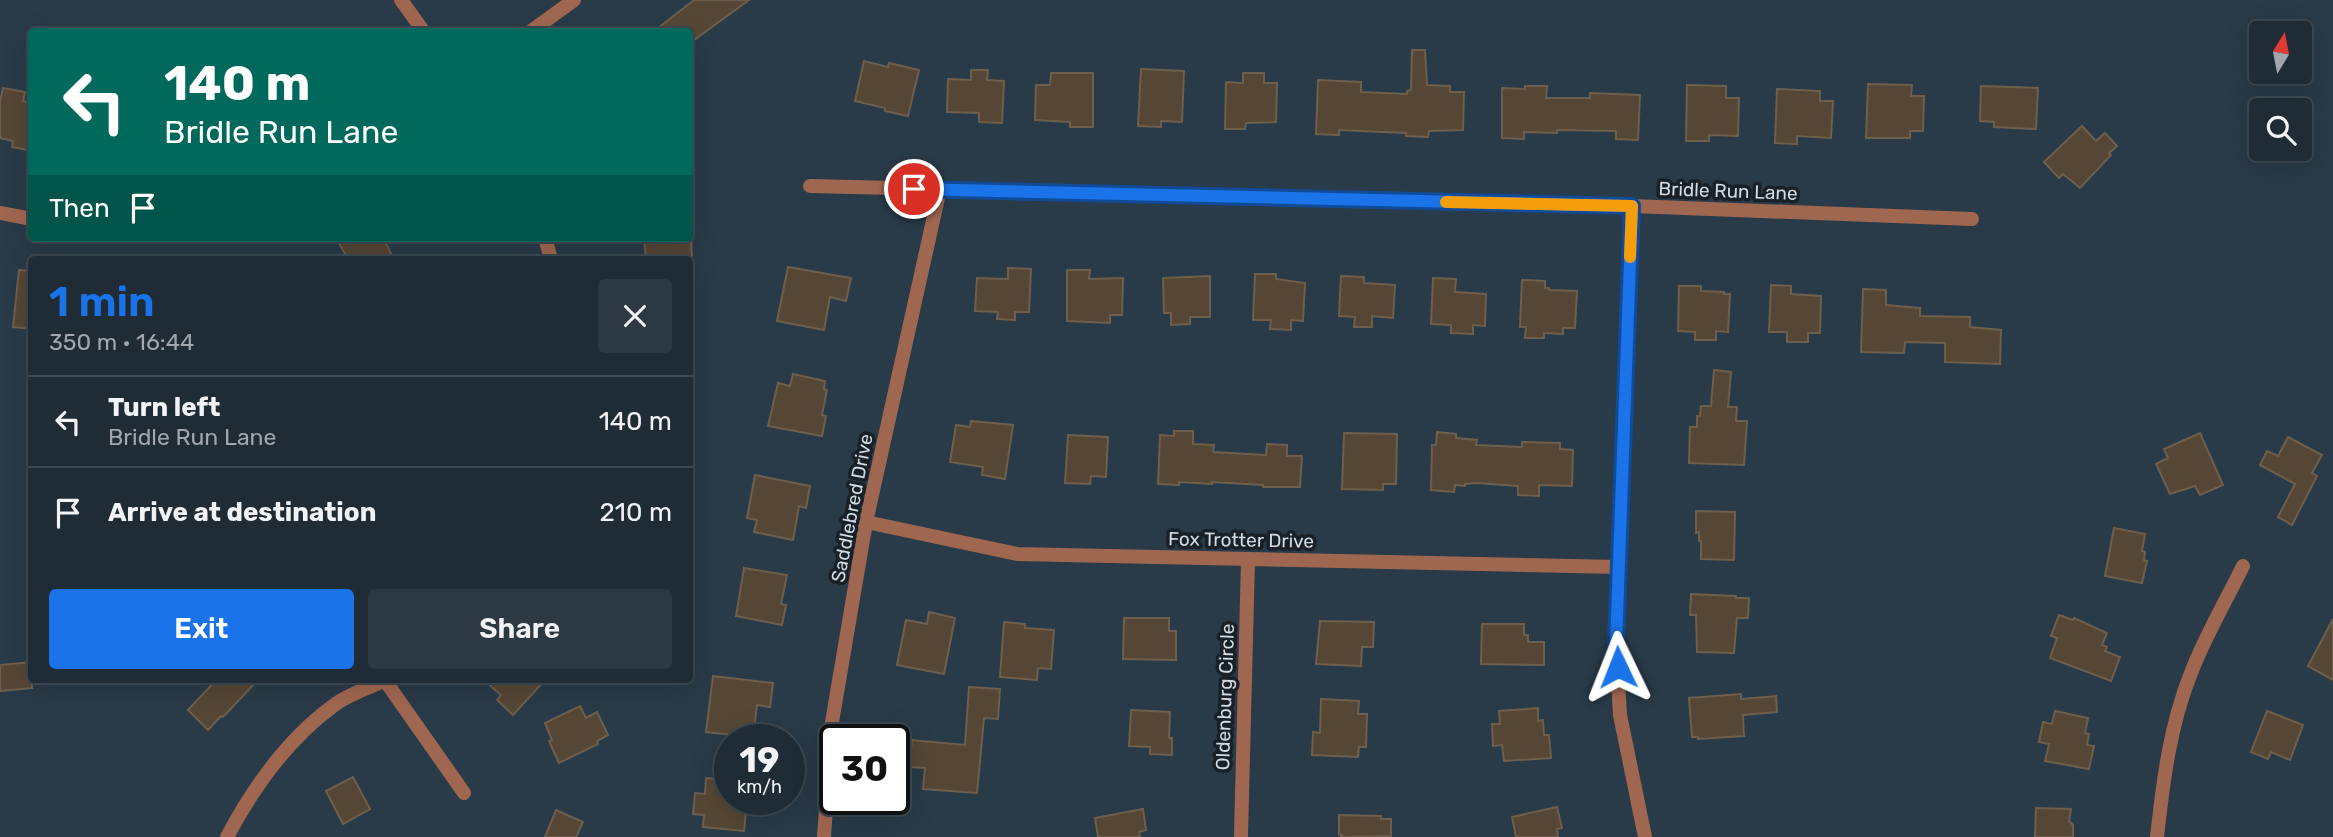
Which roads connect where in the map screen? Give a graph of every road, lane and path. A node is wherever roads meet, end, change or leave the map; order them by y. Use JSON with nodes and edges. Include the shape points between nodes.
{"nodes":[{"id":1,"x":401,"y":0,"type":"edge"},
{"id":2,"x":573,"y":0,"type":"edge"},
{"id":3,"x":421,"y":28,"type":"edge"},
{"id":4,"x":535,"y":28,"type":"edge"},
{"id":5,"x":810,"y":186,"type":"dead end"},
{"id":6,"x":940,"y":190,"type":"junction"},
{"id":7,"x":1632,"y":206,"type":"junction"},
{"id":8,"x":0,"y":213,"type":"edge"},
{"id":9,"x":28,"y":218,"type":"edge"},
{"id":10,"x":1972,"y":219,"type":"dead end"},
{"id":11,"x":866,"y":522,"type":"junction"},
{"id":12,"x":1248,"y":560,"type":"junction"},
{"id":13,"x":2243,"y":566,"type":"dead end"},
{"id":14,"x":1619,"y":567,"type":"junction"},
{"id":15,"x":377,"y":683,"type":"edge"},
{"id":16,"x":388,"y":683,"type":"edge"},
{"id":17,"x":464,"y":793,"type":"dead end"},
{"id":18,"x":1241,"y":835,"type":"edge"},
{"id":19,"x":227,"y":837,"type":"edge"},
{"id":20,"x":824,"y":837,"type":"edge"},
{"id":21,"x":1645,"y":837,"type":"edge"},
{"id":22,"x":2157,"y":837,"type":"edge"}],
"edges":[{"from":1,"to":3,"type":"street"},
{"from":2,"to":4,"type":"street"},
{"from":5,"to":6,"type":"street","name":"Bridle Run Lane"},
{"from":6,"to":7,"type":"street","name":"Bridle Run Lane"},
{"from":6,"to":11,"type":"street","name":"Saddlebred Drive"},
{"from":7,"to":10,"type":"street","name":"Bridle Run Lane"},
{"from":7,"to":14,"type":"street"},
{"from":8,"to":9,"type":"street"},
{"from":11,"to":12,"type":"street","name":"Fox Trotter Drive","via":[[1017,554]]},
{"from":11,"to":20,"type":"street","name":"Saddlebred Drive","via":[[832,722]]},
{"from":12,"to":14,"type":"street","name":"Fox Trotter Drive"},
{"from":12,"to":18,"type":"street","name":"Oldenburg Circle"},
{"from":13,"to":22,"type":"street","via":[[2190,674],[2165,769]]},
{"from":14,"to":21,"type":"street","via":[[1616,644],[1620,715]]},
{"from":15,"to":19,"type":"street","via":[[335,704],[302,732],[249,797]]},
{"from":16,"to":17,"type":"street"}]}
